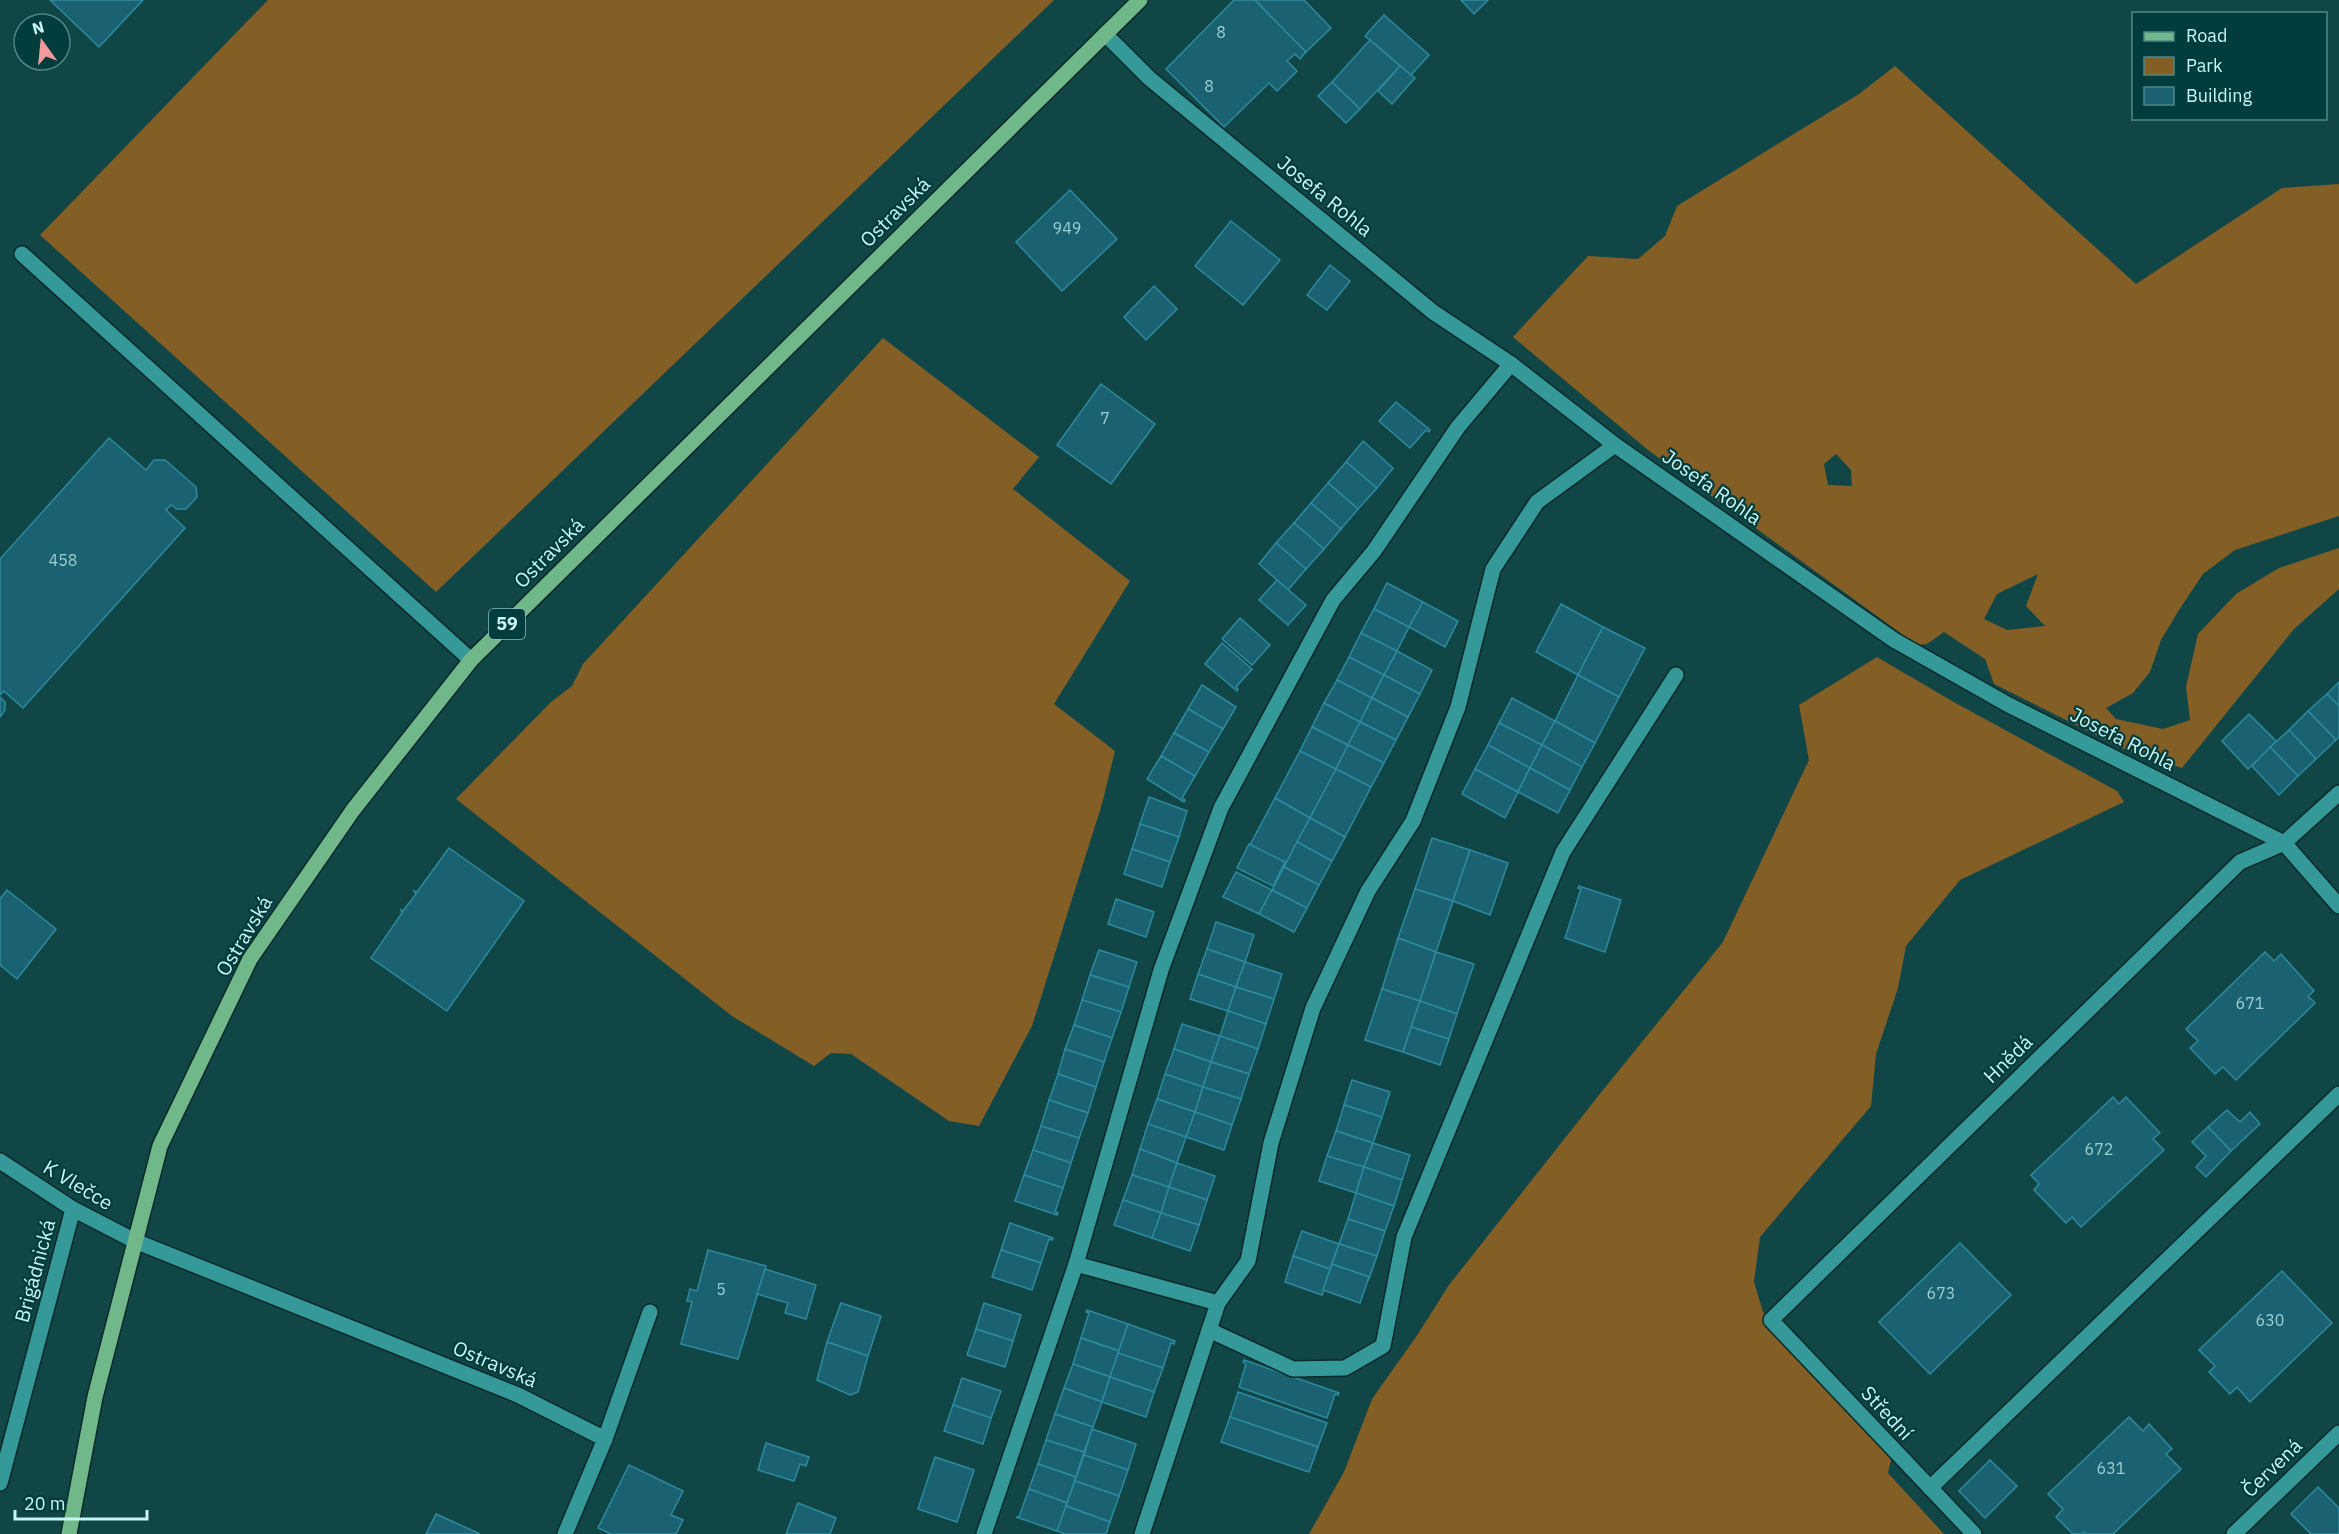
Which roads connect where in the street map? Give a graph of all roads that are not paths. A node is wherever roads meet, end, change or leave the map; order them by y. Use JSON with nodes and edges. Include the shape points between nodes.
{"nodes":[{"id":1,"x":1140,"y":0,"type":"edge"},
{"id":2,"x":1105,"y":34,"type":"junction"},
{"id":3,"x":22,"y":254,"type":"dead end"},
{"id":4,"x":1511,"y":364,"type":"junction"},
{"id":5,"x":1615,"y":445,"type":"junction"},
{"id":6,"x":471,"y":660,"type":"junction"},
{"id":7,"x":1676,"y":675,"type":"dead end"},
{"id":8,"x":2339,"y":793,"type":"edge"},
{"id":9,"x":2284,"y":843,"type":"junction"},
{"id":10,"x":2339,"y":906,"type":"edge"},
{"id":11,"x":2339,"y":1094,"type":"edge"},
{"id":12,"x":0,"y":1161,"type":"edge"},
{"id":13,"x":73,"y":1209,"type":"junction"},
{"id":14,"x":135,"y":1241,"type":"junction"},
{"id":15,"x":1076,"y":1264,"type":"junction"},
{"id":16,"x":1218,"y":1304,"type":"junction"},
{"id":17,"x":650,"y":1312,"type":"dead end"},
{"id":18,"x":1771,"y":1320,"type":"joint"},
{"id":19,"x":1209,"y":1330,"type":"junction"},
{"id":20,"x":2339,"y":1433,"type":"edge"},
{"id":21,"x":605,"y":1439,"type":"junction"},
{"id":22,"x":0,"y":1483,"type":"edge"},
{"id":23,"x":1930,"y":1488,"type":"junction"},
{"id":24,"x":69,"y":1534,"type":"edge"},
{"id":25,"x":565,"y":1534,"type":"edge"},
{"id":26,"x":984,"y":1534,"type":"edge"},
{"id":27,"x":1142,"y":1534,"type":"edge"},
{"id":28,"x":1974,"y":1534,"type":"edge"},
{"id":29,"x":2234,"y":1534,"type":"edge"}],
"edges":[{"from":1,"to":2,"type":"main road","name":"Ostravská","number":"59"},
{"from":2,"to":4,"type":"street","name":"Josefa Rohla","via":[[1149,78],[1433,312]]},
{"from":2,"to":6,"type":"main road","name":"Ostravská","number":"59"},
{"from":3,"to":6,"type":"street"},
{"from":4,"to":5,"type":"street","name":"Josefa Rohla"},
{"from":4,"to":15,"type":"street","via":[[1458,427],[1374,551],[1333,600],[1221,808],[1161,970]]},
{"from":5,"to":9,"type":"street","name":"Josefa Rohla","via":[[1894,640],[2007,704]]},
{"from":5,"to":16,"type":"street","via":[[1538,502],[1493,569],[1458,707],[1413,821],[1368,891],[1313,1008],[1271,1143],[1248,1261]]},
{"from":6,"to":14,"type":"main road","name":"Ostravská","number":"59","via":[[353,810],[250,959],[160,1146]]},
{"from":7,"to":19,"type":"street","via":[[1563,852],[1404,1237],[1383,1346],[1345,1368],[1293,1369]]},
{"from":8,"to":9,"type":"street","name":"Hnědá"},
{"from":9,"to":10,"type":"street","name":"Josefa Rohla"},
{"from":9,"to":18,"type":"street","name":"Hnědá","via":[[2240,862]]},
{"from":11,"to":23,"type":"street"},
{"from":12,"to":13,"type":"street","name":"K Vlečce"},
{"from":13,"to":14,"type":"street","name":"K Vlečce"},
{"from":13,"to":22,"type":"street","name":"Brigádnická"},
{"from":14,"to":21,"type":"street","name":"Ostravská","via":[[518,1395]]},
{"from":14,"to":24,"type":"main road","name":"Ostravská","number":"59","via":[[95,1396]]},
{"from":15,"to":16,"type":"street"},
{"from":15,"to":26,"type":"street"},
{"from":16,"to":19,"type":"street"},
{"from":17,"to":21,"type":"street"},
{"from":18,"to":23,"type":"street","name":"Střední"},
{"from":19,"to":27,"type":"street"},
{"from":20,"to":29,"type":"street","name":"Červená"},
{"from":21,"to":25,"type":"street"},
{"from":23,"to":28,"type":"street","name":"Střední"}]}
